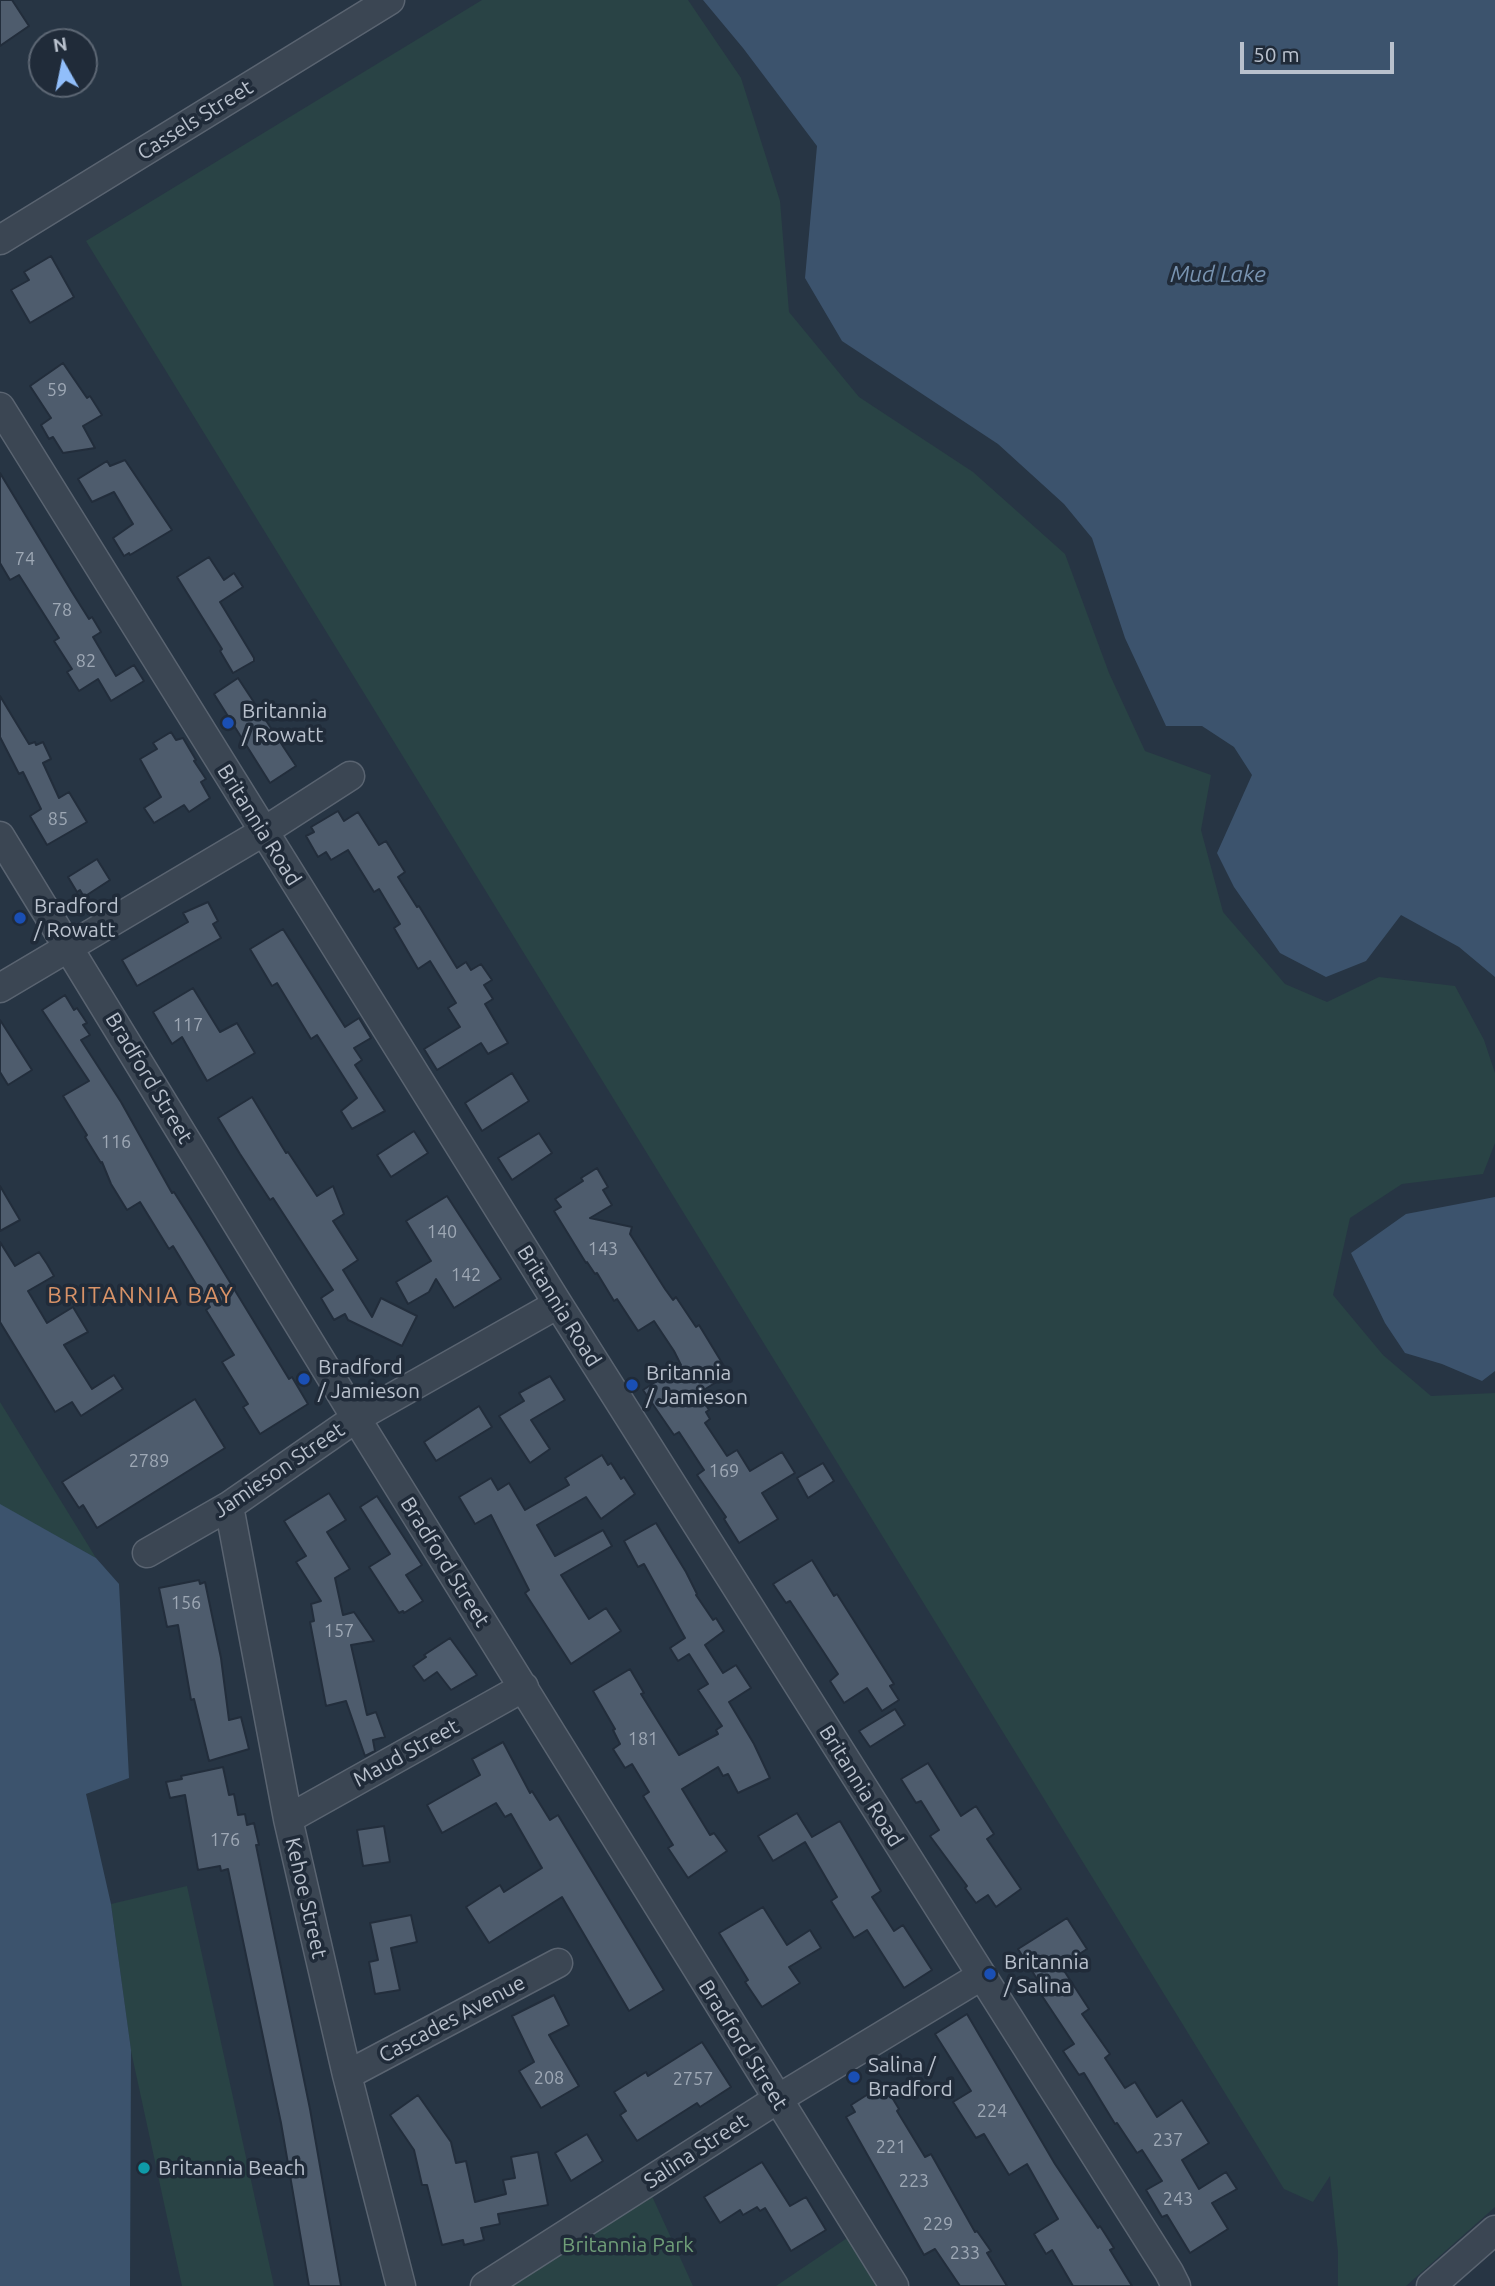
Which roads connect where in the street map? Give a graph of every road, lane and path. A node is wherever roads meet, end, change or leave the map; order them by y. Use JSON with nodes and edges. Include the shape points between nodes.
{"nodes":[{"id":1,"x":390,"y":0,"type":"edge"},
{"id":2,"x":0,"y":240,"type":"edge"},
{"id":3,"x":0,"y":407,"type":"edge"},
{"id":4,"x":350,"y":776,"type":"dead end"},
{"id":5,"x":262,"y":832,"type":"junction"},
{"id":6,"x":0,"y":836,"type":"edge"},
{"id":7,"x":69,"y":947,"type":"junction"},
{"id":8,"x":0,"y":988,"type":"edge"},
{"id":9,"x":558,"y":1304,"type":"junction"},
{"id":10,"x":356,"y":1418,"type":"junction"},
{"id":11,"x":229,"y":1506,"type":"junction"},
{"id":12,"x":147,"y":1553,"type":"dead end"},
{"id":13,"x":524,"y":1687,"type":"junction"},
{"id":14,"x":288,"y":1819,"type":"junction"},
{"id":15,"x":558,"y":1964,"type":"dead end"},
{"id":16,"x":981,"y":1976,"type":"junction"},
{"id":17,"x":347,"y":2076,"type":"junction"},
{"id":18,"x":776,"y":2100,"type":"junction"},
{"id":19,"x":1495,"y":2231,"type":"edge"},
{"id":20,"x":1178,"y":2281,"type":"edge"},
{"id":21,"x":401,"y":2286,"type":"edge"},
{"id":22,"x":485,"y":2286,"type":"edge"},
{"id":23,"x":894,"y":2286,"type":"edge"},
{"id":24,"x":1431,"y":2286,"type":"edge"}],
"edges":[{"from":1,"to":2,"type":"street","name":"Cassels Street"},
{"from":3,"to":5,"type":"street","name":"Britannia Road"},
{"from":4,"to":5,"type":"street"},
{"from":5,"to":7,"type":"street"},
{"from":5,"to":9,"type":"street","name":"Britannia Road"},
{"from":6,"to":7,"type":"street","name":"Bradford Street"},
{"from":7,"to":8,"type":"street"},
{"from":7,"to":10,"type":"street","name":"Bradford Street"},
{"from":9,"to":10,"type":"street","name":"Jamieson Street"},
{"from":9,"to":16,"type":"street","name":"Britannia Road"},
{"from":10,"to":11,"type":"street","name":"Jamieson Street"},
{"from":10,"to":13,"type":"street","name":"Bradford Street"},
{"from":11,"to":12,"type":"street","name":"Jamieson Street"},
{"from":11,"to":14,"type":"street","name":"Kehoe Street"},
{"from":13,"to":14,"type":"street","name":"Maud Street"},
{"from":13,"to":18,"type":"street","name":"Bradford Street"},
{"from":14,"to":17,"type":"street","name":"Kehoe Street"},
{"from":15,"to":17,"type":"street","name":"Cascades Avenue"},
{"from":16,"to":18,"type":"street","name":"Salina Street"},
{"from":16,"to":20,"type":"street","name":"Britannia Road"},
{"from":17,"to":21,"type":"street","name":"Kehoe Street"},
{"from":18,"to":22,"type":"street","name":"Salina Street"},
{"from":18,"to":23,"type":"street","name":"Bradford Street"},
{"from":19,"to":24,"type":"street"}]}
